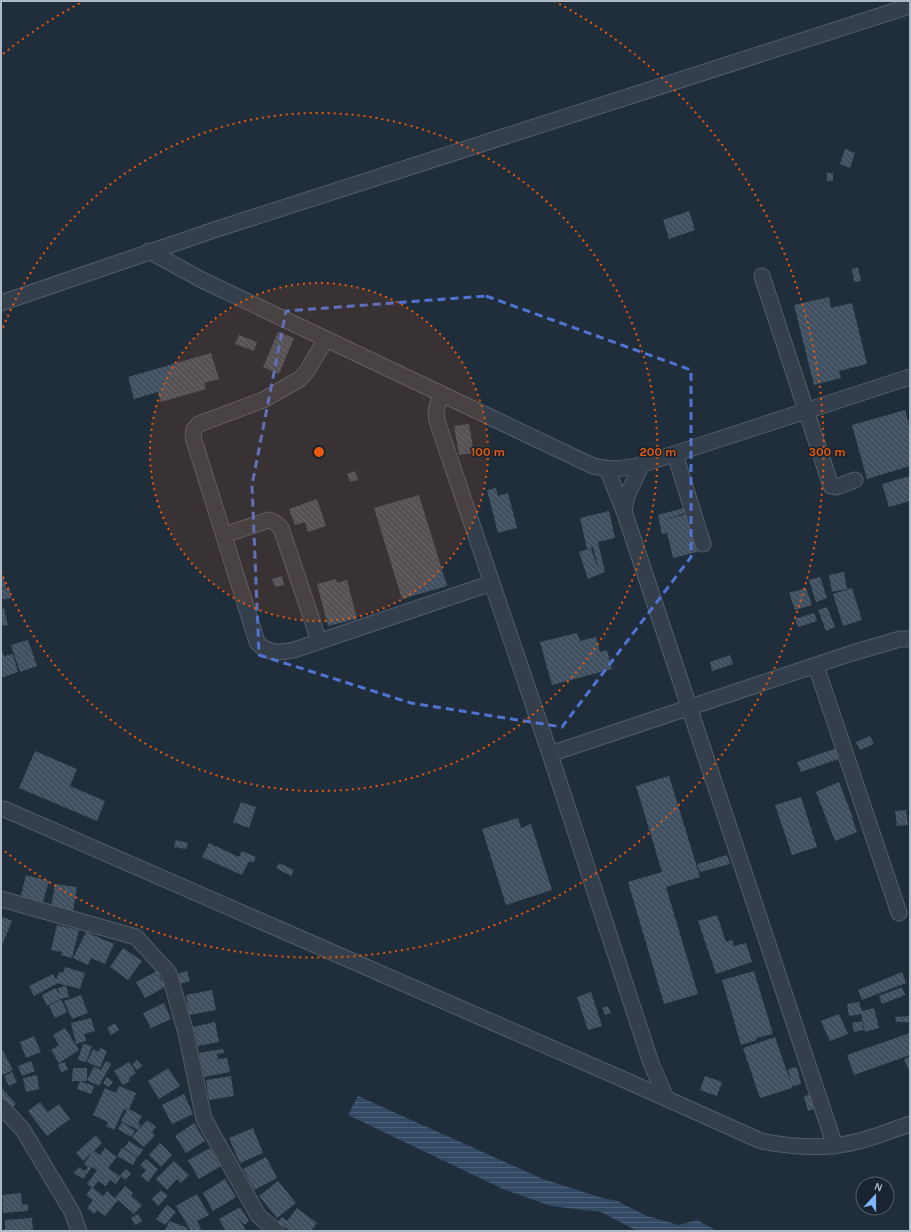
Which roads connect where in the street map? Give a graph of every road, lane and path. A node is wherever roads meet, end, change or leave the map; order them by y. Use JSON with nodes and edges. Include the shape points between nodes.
{"nodes":[{"id":1,"x":910,"y":6,"type":"edge"},
{"id":2,"x":149,"y":252,"type":"junction"},
{"id":3,"x":762,"y":276,"type":"dead end"},
{"id":4,"x":1,"y":303,"type":"edge"},
{"id":5,"x":326,"y":339,"type":"junction"},
{"id":6,"x":910,"y":377,"type":"edge"},
{"id":7,"x":441,"y":394,"type":"junction"},
{"id":8,"x":807,"y":410,"type":"junction"},
{"id":9,"x":676,"y":454,"type":"junction"},
{"id":10,"x":642,"y":464,"type":"junction"},
{"id":11,"x":607,"y":469,"type":"junction"},
{"id":12,"x":855,"y":480,"type":"dead end"},
{"id":13,"x":624,"y":511,"type":"junction"},
{"id":14,"x":224,"y":535,"type":"junction"},
{"id":15,"x":703,"y":544,"type":"dead end"},
{"id":16,"x":492,"y":583,"type":"junction"},
{"id":17,"x":910,"y":639,"type":"edge"},
{"id":18,"x":319,"y":642,"type":"junction"},
{"id":19,"x":816,"y":666,"type":"junction"},
{"id":20,"x":690,"y":708,"type":"junction"},
{"id":21,"x":550,"y":754,"type":"junction"},
{"id":22,"x":4,"y":809,"type":"dead end"},
{"id":23,"x":1,"y":899,"type":"edge"},
{"id":24,"x":900,"y":913,"type":"dead end"},
{"id":25,"x":650,"y":1063,"type":"junction"},
{"id":26,"x":627,"y":1081,"type":"junction"},
{"id":27,"x":666,"y":1098,"type":"junction"},
{"id":28,"x":1,"y":1106,"type":"edge"},
{"id":29,"x":910,"y":1124,"type":"edge"},
{"id":30,"x":835,"y":1146,"type":"junction"},
{"id":31,"x":79,"y":1231,"type":"edge"},
{"id":32,"x":276,"y":1231,"type":"edge"}],
"edges":[{"from":1,"to":2,"type":"street"},
{"from":2,"to":4,"type":"street"},
{"from":2,"to":5,"type":"street"},
{"from":3,"to":8,"type":"street"},
{"from":5,"to":7,"type":"street"},
{"from":5,"to":14,"type":"street","via":[[300,379],[263,400],[199,424],[194,429],[193,437]]},
{"from":6,"to":8,"type":"street"},
{"from":7,"to":11,"type":"street","via":[[593,466]]},
{"from":7,"to":16,"type":"street","via":[[436,411],[437,421]]},
{"from":8,"to":9,"type":"street"},
{"from":8,"to":12,"type":"street","via":[[832,486]]},
{"from":9,"to":10,"type":"street"},
{"from":9,"to":15,"type":"street"},
{"from":10,"to":11,"type":"street","via":[[622,469]]},
{"from":10,"to":13,"type":"street","via":[[627,496]]},
{"from":11,"to":13,"type":"street"},
{"from":13,"to":20,"type":"street"},
{"from":14,"to":18,"type":"street","via":[[257,642],[262,647],[280,653]]},
{"from":14,"to":18,"type":"street","via":[[269,520],[281,528]]},
{"from":16,"to":18,"type":"street"},
{"from":16,"to":21,"type":"street"},
{"from":17,"to":19,"type":"street","via":[[900,639]]},
{"from":19,"to":20,"type":"street"},
{"from":19,"to":24,"type":"street"},
{"from":20,"to":21,"type":"street"},
{"from":20,"to":30,"type":"street"},
{"from":21,"to":25,"type":"street"},
{"from":22,"to":26,"type":"street"},
{"from":23,"to":32,"type":"street","via":[[136,937],[169,972],[186,1033],[204,1119],[258,1215]]},
{"from":25,"to":26,"type":"street","via":[[647,1072],[641,1077]]},
{"from":25,"to":27,"type":"street"},
{"from":26,"to":27,"type":"street"},
{"from":27,"to":30,"type":"street","via":[[760,1141],[780,1145]]},
{"from":28,"to":31,"type":"street","via":[[23,1130],[72,1212]]},
{"from":29,"to":30,"type":"street"}]}
